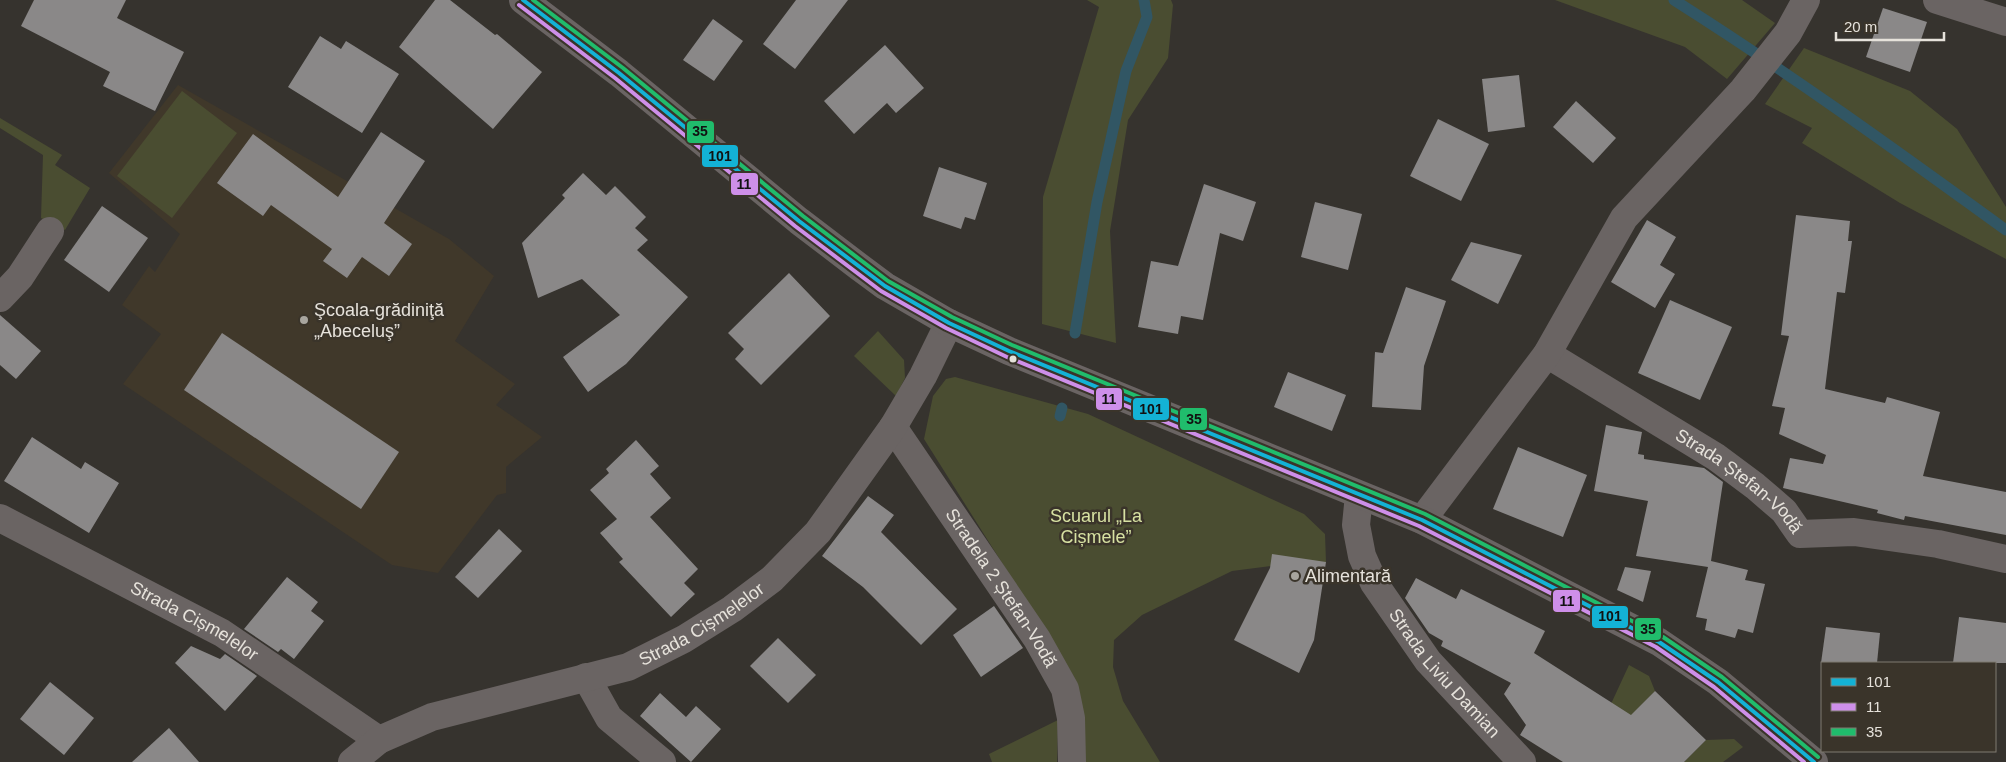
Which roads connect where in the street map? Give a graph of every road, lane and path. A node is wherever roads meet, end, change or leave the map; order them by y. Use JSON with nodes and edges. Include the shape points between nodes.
{"nodes":[{"id":1,"x":522,"y":0,"type":"edge"},
{"id":2,"x":1806,"y":0,"type":"edge"},
{"id":3,"x":1936,"y":0,"type":"edge"},
{"id":4,"x":2006,"y":22,"type":"edge"},
{"id":5,"x":50,"y":231,"type":"dead end"},
{"id":6,"x":0,"y":298,"type":"edge"},
{"id":7,"x":949,"y":323,"type":"junction"},
{"id":8,"x":1547,"y":354,"type":"junction"},
{"id":9,"x":893,"y":427,"type":"junction"},
{"id":10,"x":1358,"y":495,"type":"junction"},
{"id":11,"x":0,"y":518,"type":"edge"},
{"id":12,"x":1422,"y":520,"type":"junction"},
{"id":13,"x":2006,"y":560,"type":"edge"},
{"id":14,"x":586,"y":677,"type":"junction"},
{"id":15,"x":379,"y":740,"type":"junction"},
{"id":16,"x":352,"y":762,"type":"edge"},
{"id":17,"x":662,"y":762,"type":"edge"},
{"id":18,"x":1072,"y":762,"type":"edge"},
{"id":19,"x":1522,"y":762,"type":"edge"},
{"id":20,"x":1814,"y":762,"type":"edge"}],
"edges":[{"from":1,"to":7,"type":"street","via":[[619,73],[858,266],[885,286]]},
{"from":2,"to":8,"type":"street","via":[[1788,33],[1743,90],[1624,218]]},
{"from":3,"to":4,"type":"street"},
{"from":5,"to":6,"type":"street","via":[[20,277]]},
{"from":7,"to":9,"type":"street","name":"Strada Cișmelelor"},
{"from":7,"to":10,"type":"street","via":[[1009,351]]},
{"from":8,"to":12,"type":"street"},
{"from":8,"to":13,"type":"street","name":"Strada Ștefan-Vodă","via":[[1716,458],[1784,511],[1800,534],[1854,532],[1938,544]]},
{"from":9,"to":14,"type":"street","name":"Strada Cișmelelor","via":[[818,532],[772,578],[732,609],[684,639],[628,667]]},
{"from":9,"to":18,"type":"street","name":"Stradela 2 Ștefan-Vodă","via":[[1038,639],[1065,690],[1071,718]]},
{"from":10,"to":12,"type":"street"},
{"from":10,"to":19,"type":"street","name":"Strada Liviu Damian","via":[[1356,525],[1362,556],[1374,582],[1428,660]]},
{"from":11,"to":15,"type":"street","name":"Strada Cișmelelor","via":[[222,633]]},
{"from":12,"to":20,"type":"street","via":[[1659,642],[1718,682]]},
{"from":14,"to":15,"type":"street","name":"Strada Cișmelelor","via":[[432,717]]},
{"from":14,"to":17,"type":"street","via":[[609,718]]},
{"from":15,"to":16,"type":"street","name":"Strada Cișmelelor"}]}
